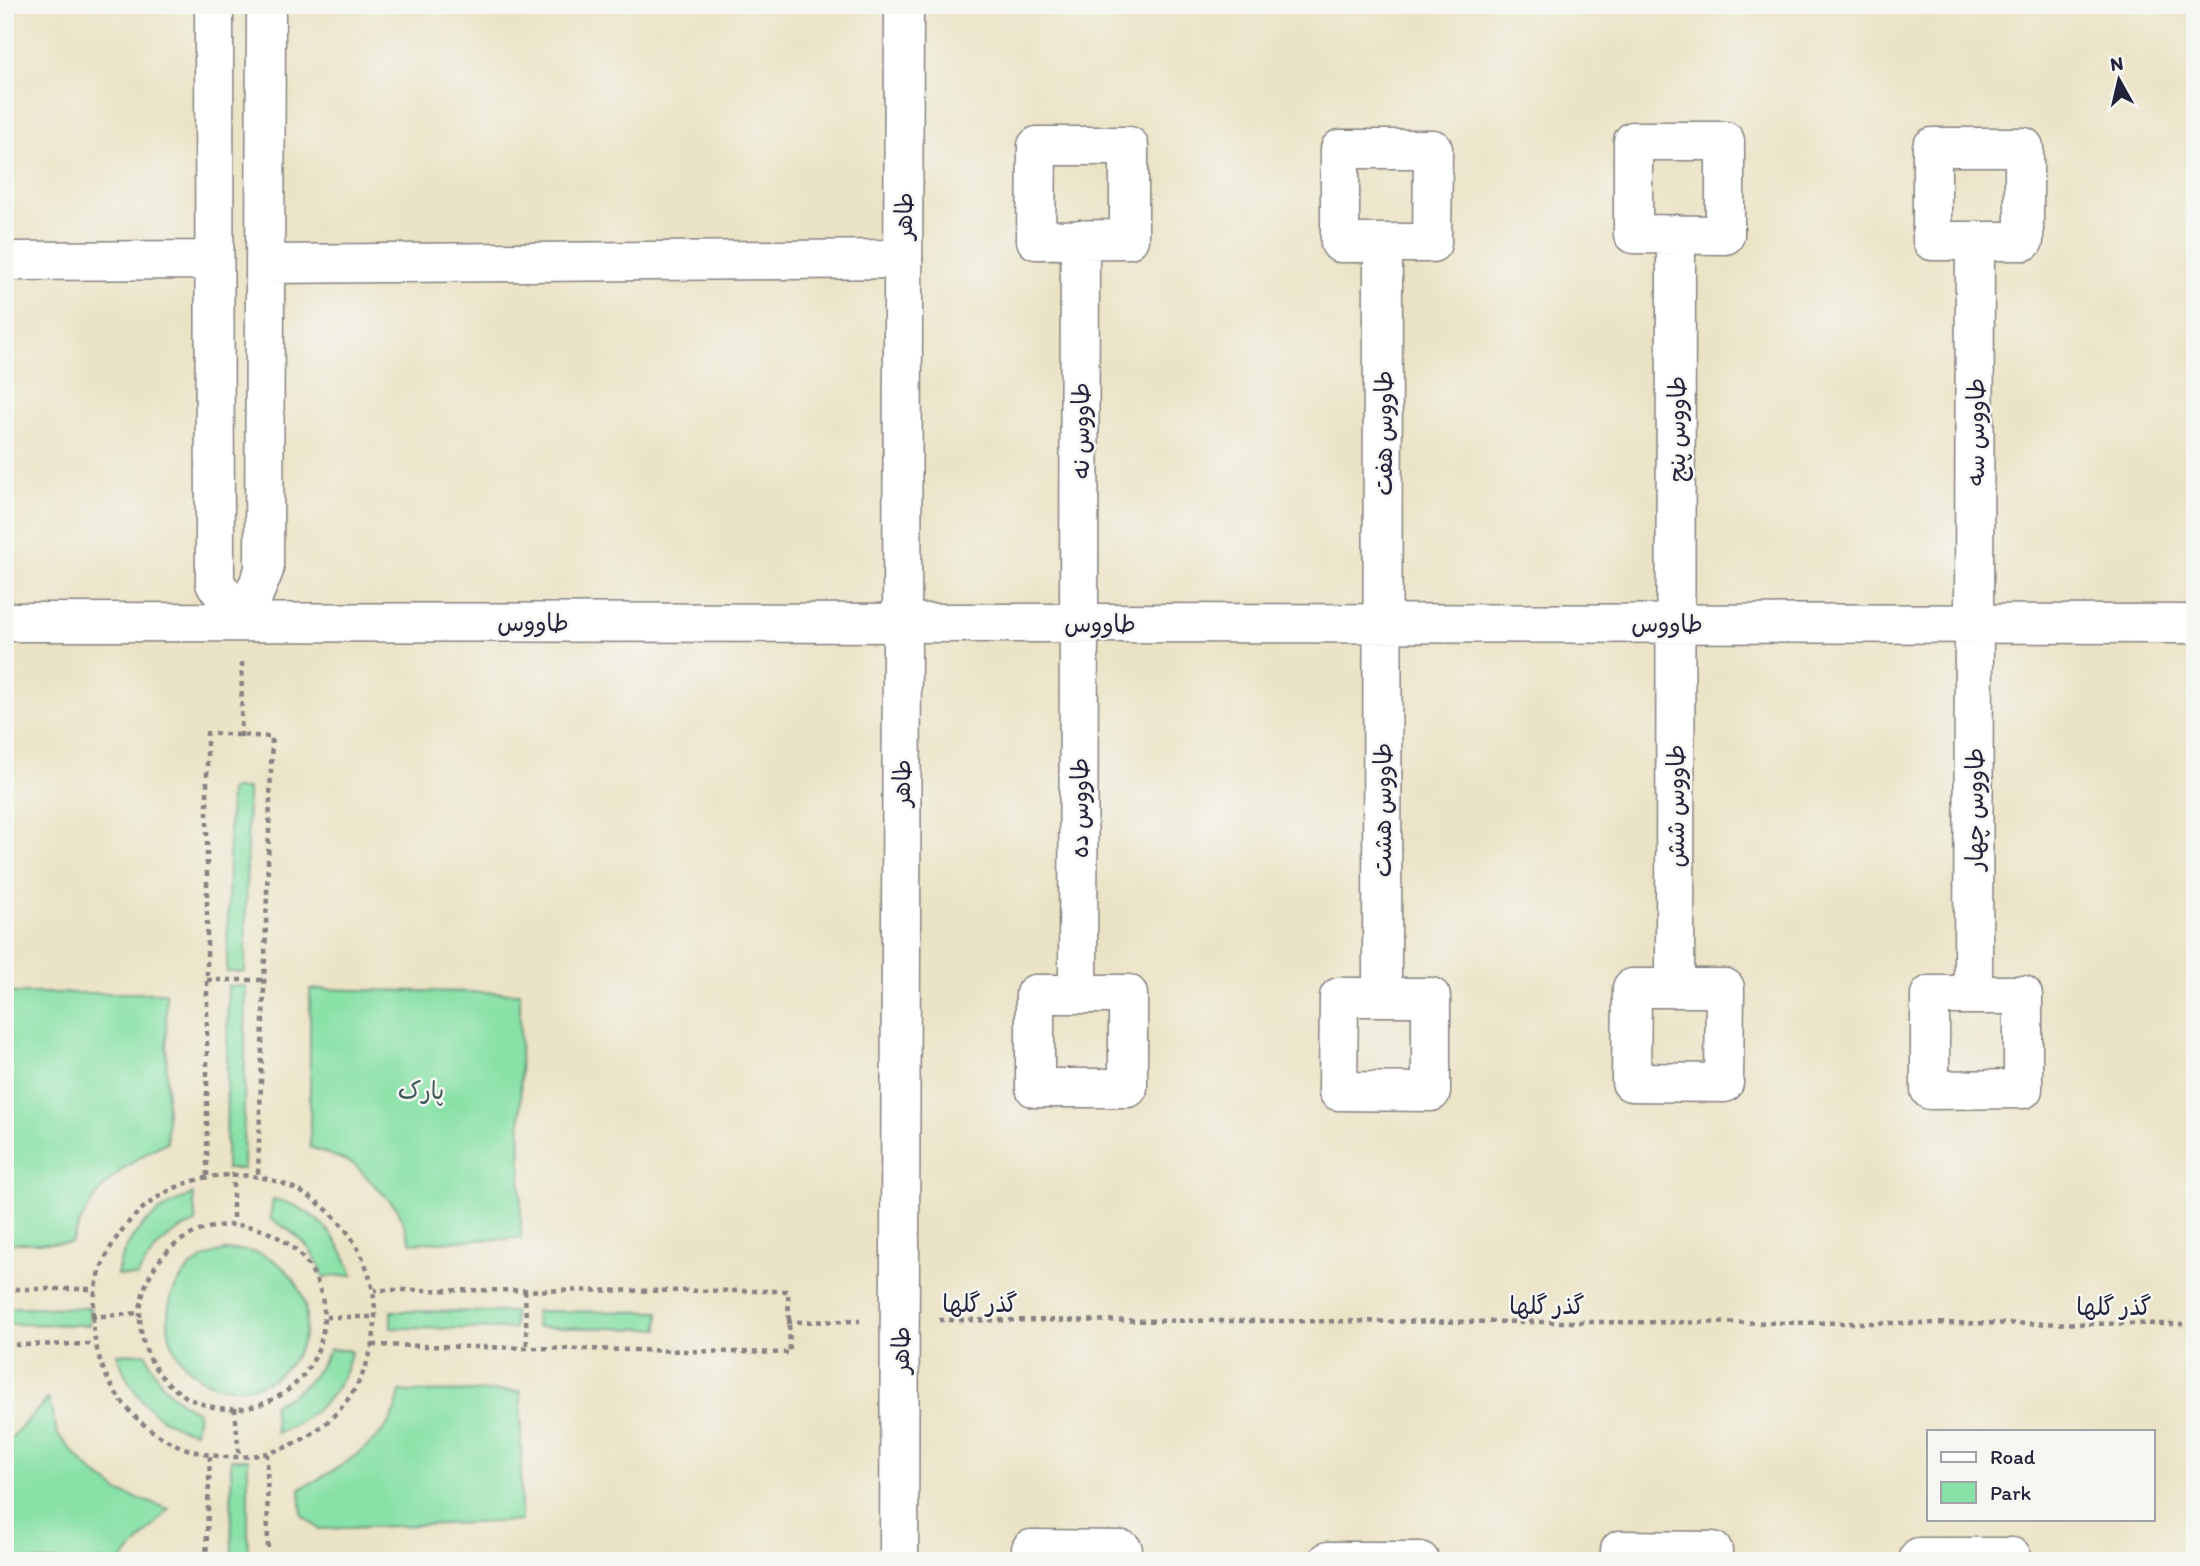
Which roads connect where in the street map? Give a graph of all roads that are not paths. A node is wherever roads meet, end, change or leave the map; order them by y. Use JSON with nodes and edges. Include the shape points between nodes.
{"nodes":[{"id":1,"x":214,"y":5,"type":"edge"},
{"id":2,"x":266,"y":5,"type":"edge"},
{"id":3,"x":904,"y":5,"type":"edge"},
{"id":4,"x":1676,"y":234,"type":"dead end"},
{"id":5,"x":1080,"y":239,"type":"dead end"},
{"id":6,"x":1975,"y":241,"type":"dead end"},
{"id":7,"x":1383,"y":243,"type":"dead end"},
{"id":8,"x":903,"y":258,"type":"junction"},
{"id":9,"x":214,"y":260,"type":"junction"},
{"id":10,"x":5,"y":261,"type":"edge"},
{"id":11,"x":265,"y":264,"type":"junction"},
{"id":12,"x":5,"y":622,"type":"edge"},
{"id":13,"x":243,"y":622,"type":"junction"},
{"id":14,"x":902,"y":622,"type":"junction"},
{"id":15,"x":1079,"y":623,"type":"junction"},
{"id":16,"x":1382,"y":623,"type":"junction"},
{"id":17,"x":1676,"y":623,"type":"junction"},
{"id":18,"x":1974,"y":624,"type":"junction"},
{"id":19,"x":2195,"y":624,"type":"edge"},
{"id":20,"x":1675,"y":988,"type":"dead end"},
{"id":21,"x":1078,"y":994,"type":"dead end"},
{"id":22,"x":1973,"y":995,"type":"dead end"},
{"id":23,"x":1382,"y":997,"type":"dead end"},
{"id":24,"x":899,"y":1561,"type":"edge"},
{"id":25,"x":1031,"y":1561,"type":"edge"},
{"id":26,"x":1123,"y":1561,"type":"edge"},
{"id":27,"x":1328,"y":1561,"type":"edge"},
{"id":28,"x":1420,"y":1561,"type":"edge"},
{"id":29,"x":1620,"y":1561,"type":"edge"},
{"id":30,"x":1713,"y":1561,"type":"edge"},
{"id":31,"x":1919,"y":1561,"type":"edge"},
{"id":32,"x":2012,"y":1561,"type":"edge"}],
"edges":[{"from":1,"to":9,"type":"street"},
{"from":2,"to":11,"type":"street"},
{"from":3,"to":8,"type":"street","name":"طاهر"},
{"from":4,"to":17,"type":"street","name":"طاووس پنج"},
{"from":5,"to":15,"type":"street","name":"طاووس نه"},
{"from":6,"to":18,"type":"street","name":"طاووس سه"},
{"from":7,"to":16,"type":"street","name":"طاووس هفت"},
{"from":8,"to":11,"type":"street"},
{"from":8,"to":14,"type":"street","name":"طاهر"},
{"from":9,"to":10,"type":"street"},
{"from":9,"to":13,"type":"street","via":[[215,583]]},
{"from":11,"to":13,"type":"street","via":[[264,569]]},
{"from":12,"to":13,"type":"street","name":"طاووس"},
{"from":13,"to":14,"type":"street","name":"طاووس"},
{"from":14,"to":15,"type":"street","name":"طاووس"},
{"from":14,"to":24,"type":"street","name":"طاهر"},
{"from":15,"to":16,"type":"street","name":"طاووس"},
{"from":15,"to":21,"type":"street","name":"طاووس ده"},
{"from":16,"to":17,"type":"street","name":"طاووس"},
{"from":16,"to":23,"type":"street","name":"طاووس هشت"},
{"from":17,"to":18,"type":"street","name":"طاووس"},
{"from":17,"to":20,"type":"street","name":"طاووس شش"},
{"from":18,"to":19,"type":"street","name":"طاووس"},
{"from":18,"to":22,"type":"street","name":"طاووس چهار"},
{"from":25,"to":26,"type":"street","via":[[1031,1549],[1057,1549],[1123,1550]]},
{"from":27,"to":28,"type":"street"},
{"from":29,"to":30,"type":"street","via":[[1620,1550],[1713,1551]]},
{"from":31,"to":32,"type":"street","via":[[1919,1557],[2012,1557]]}]}
